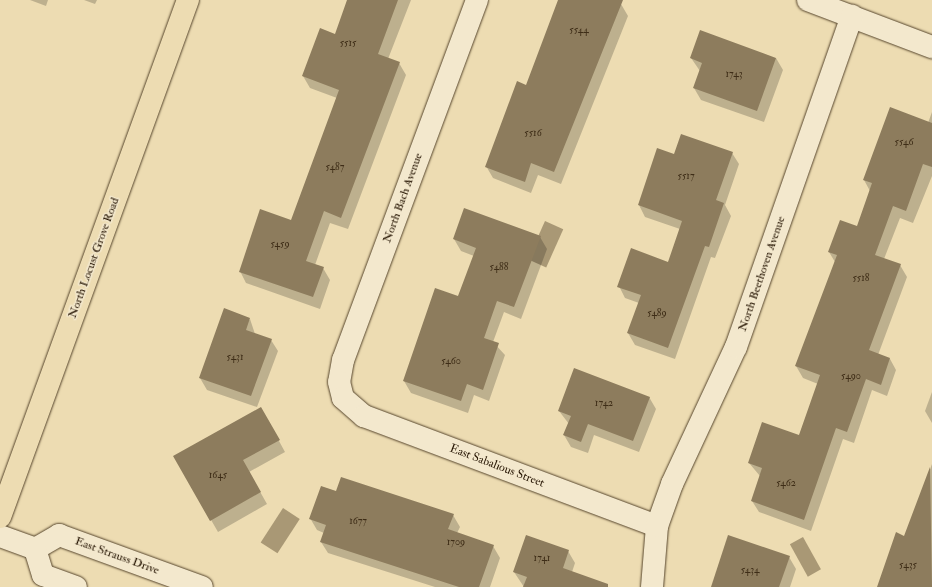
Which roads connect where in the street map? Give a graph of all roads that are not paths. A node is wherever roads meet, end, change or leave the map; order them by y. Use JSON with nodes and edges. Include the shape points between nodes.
{"nodes":[{"id":1,"x":188,"y":0,"type":"edge"},
{"id":2,"x":477,"y":0,"type":"edge"},
{"id":3,"x":808,"y":0,"type":"edge"},
{"id":4,"x":852,"y":16,"type":"junction"},
{"id":5,"x":932,"y":47,"type":"edge"},
{"id":6,"x":342,"y":398,"type":"joint"},
{"id":7,"x":0,"y":517,"type":"edge"},
{"id":8,"x":657,"y":526,"type":"junction"},
{"id":9,"x":0,"y":536,"type":"edge"},
{"id":10,"x":35,"y":549,"type":"junction"},
{"id":11,"x":76,"y":587,"type":"edge"},
{"id":12,"x":202,"y":587,"type":"edge"},
{"id":13,"x":652,"y":587,"type":"edge"}],
"edges":[{"from":1,"to":7,"type":"main road","name":"North Locust Grove Road"},
{"from":2,"to":6,"type":"street","name":"North Bach Avenue","via":[[343,360],[339,382]]},
{"from":3,"to":4,"type":"street"},
{"from":4,"to":5,"type":"street"},
{"from":4,"to":8,"type":"street","name":"North Beethoven Avenue","via":[[736,347],[672,484]]},
{"from":6,"to":8,"type":"street","name":"East Sabalious Street","via":[[364,416]]},
{"from":8,"to":13,"type":"street","name":"North Beethoven Avenue"},
{"from":9,"to":10,"type":"street"},
{"from":10,"to":11,"type":"street","via":[[43,575]]},
{"from":10,"to":12,"type":"street","name":"East Strauss Drive","via":[[58,535]]}]}
